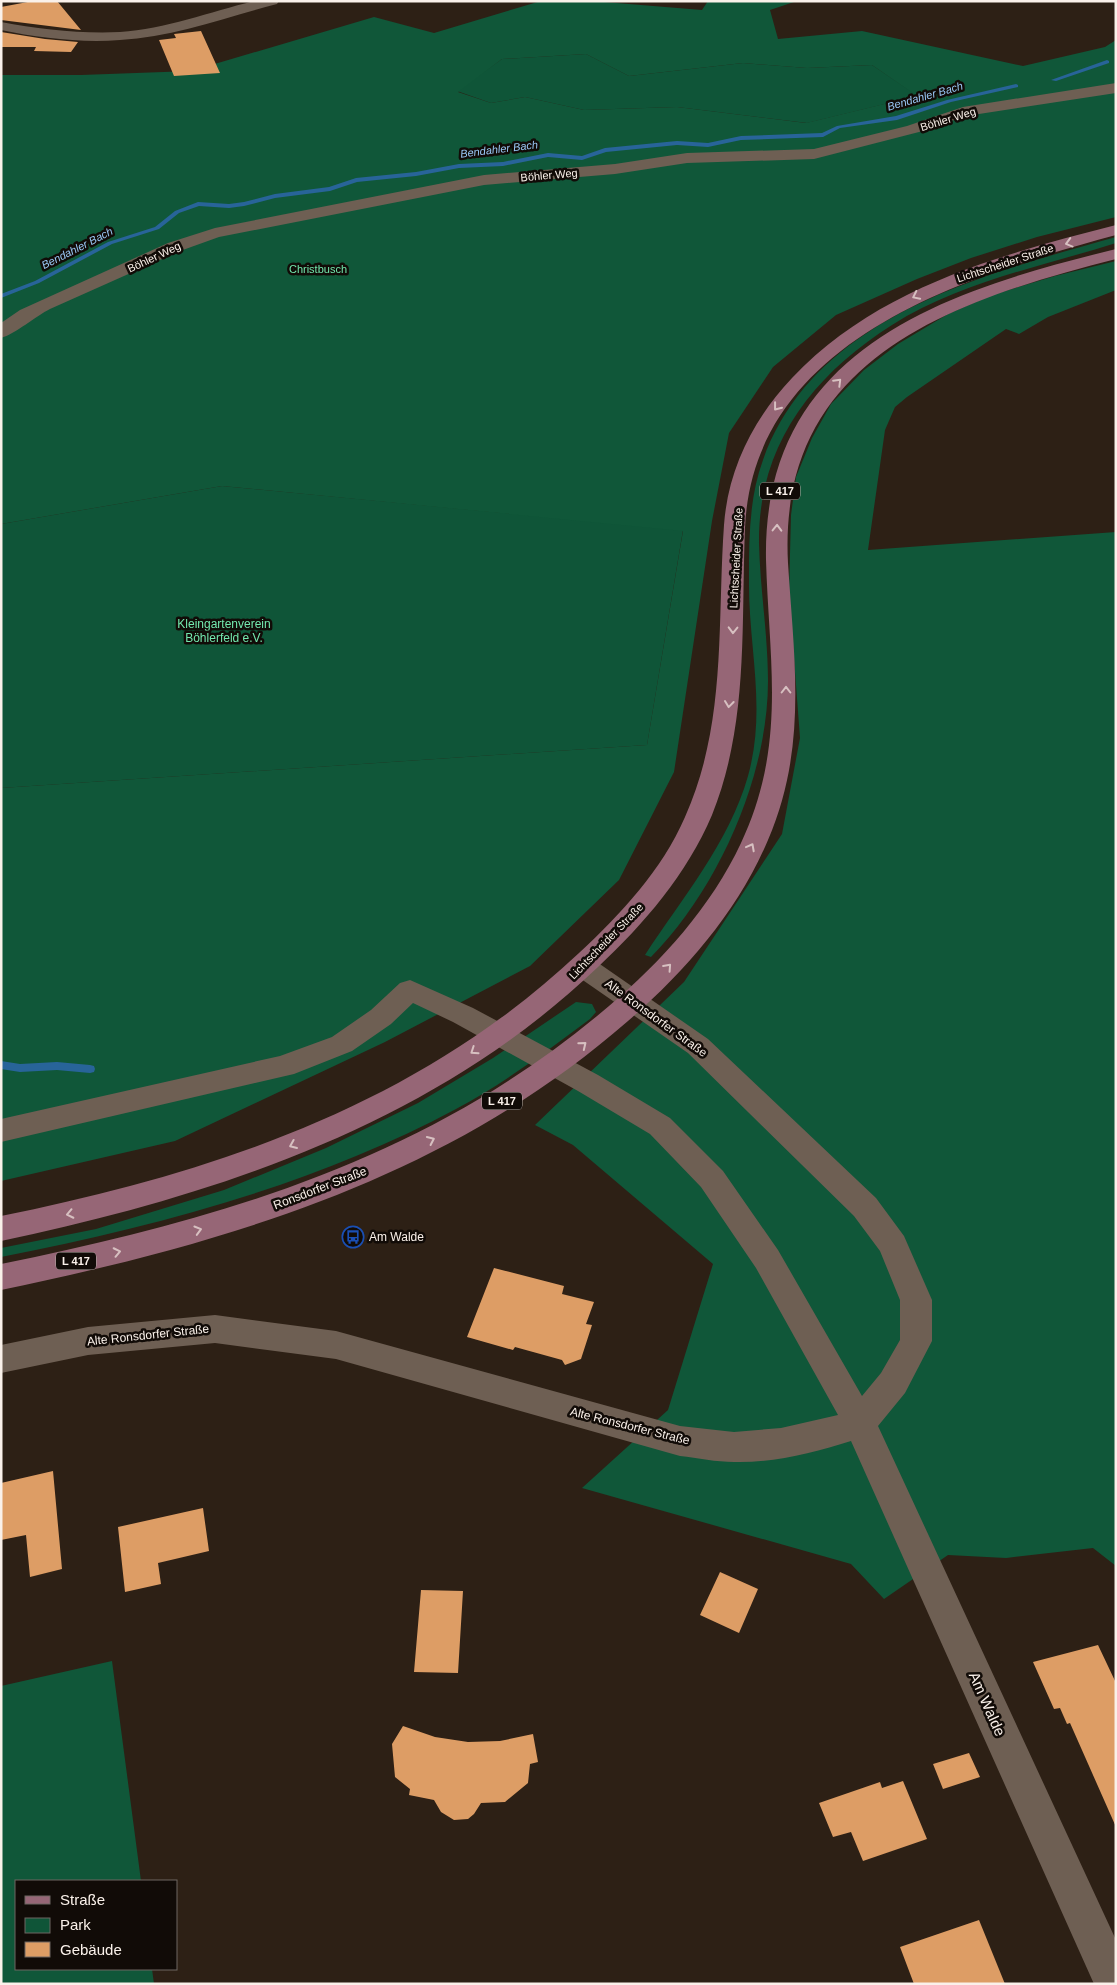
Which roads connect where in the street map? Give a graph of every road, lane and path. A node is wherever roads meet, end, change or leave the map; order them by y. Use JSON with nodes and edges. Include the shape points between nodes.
{"nodes":[{"id":1,"x":272,"y":1,"type":"edge"},
{"id":2,"x":1,"y":26,"type":"edge"},
{"id":3,"x":1116,"y":88,"type":"edge"},
{"id":4,"x":1116,"y":230,"type":"edge"},
{"id":5,"x":1116,"y":254,"type":"edge"},
{"id":6,"x":1,"y":332,"type":"edge"},
{"id":7,"x":584,"y":967,"type":"junction"},
{"id":8,"x":634,"y":1001,"type":"junction"},
{"id":9,"x":608,"y":1025,"type":"joint"},
{"id":10,"x":1,"y":1131,"type":"edge"},
{"id":11,"x":1,"y":1229,"type":"edge"},
{"id":12,"x":1,"y":1277,"type":"edge"},
{"id":13,"x":1,"y":1359,"type":"edge"},
{"id":14,"x":860,"y":1423,"type":"junction"},
{"id":15,"x":1115,"y":1984,"type":"edge"}],
"edges":[{"from":1,"to":2,"type":"street","via":[[154,31],[119,36],[38,34]]},
{"from":3,"to":6,"type":"street","name":"Böhler Weg","via":[[963,112],[913,129],[814,154],[687,158],[615,169],[484,180],[216,233],[174,247],[44,305]]},
{"from":4,"to":7,"type":"main road","name":"Lichtscheider Straße","number":"L 417","one_way":true,"via":[[975,272],[897,306],[864,324],[828,350],[772,412],[746,462],[736,517],[730,700],[723,746],[710,787],[679,854],[657,887]]},
{"from":8,"to":5,"type":"main road","name":"Lichtscheider Straße","number":"L 417","one_way":true,"via":[[700,930],[756,840],[770,802],[786,720],[786,673],[777,558],[779,497],[785,468],[800,432],[832,387],[870,352],[932,313],[1004,284]]},
{"from":7,"to":8,"type":"street","name":"Alte Ronsdorfer Straße"},
{"from":7,"to":11,"type":"main road","name":"Lichtscheider Straße","number":"L 417","one_way":true,"via":[[514,1024],[450,1068],[338,1126],[273,1154],[154,1194]]},
{"from":8,"to":9,"type":"main road","name":"Lichtscheider Straße","number":"L 417"},
{"from":8,"to":14,"type":"street","name":"Alte Ronsdorfer Straße","via":[[698,1046],[865,1207],[893,1245],[916,1300],[916,1341],[892,1383]]},
{"from":12,"to":9,"type":"main road","name":"Ronsdorfer Straße","number":"L 417","one_way":true,"via":[[133,1248],[308,1194],[454,1129],[547,1073]]},
{"from":10,"to":14,"type":"street","name":"Am Walde","via":[[284,1066],[342,1044],[381,1017],[410,990],[463,1015],[660,1126],[712,1179],[767,1259]]},
{"from":13,"to":14,"type":"street","name":"Alte Ronsdorfer Straße","via":[[88,1341],[214,1329],[336,1345],[680,1441],[734,1447],[781,1443]]},
{"from":14,"to":15,"type":"street","name":"Am Walde"}]}
